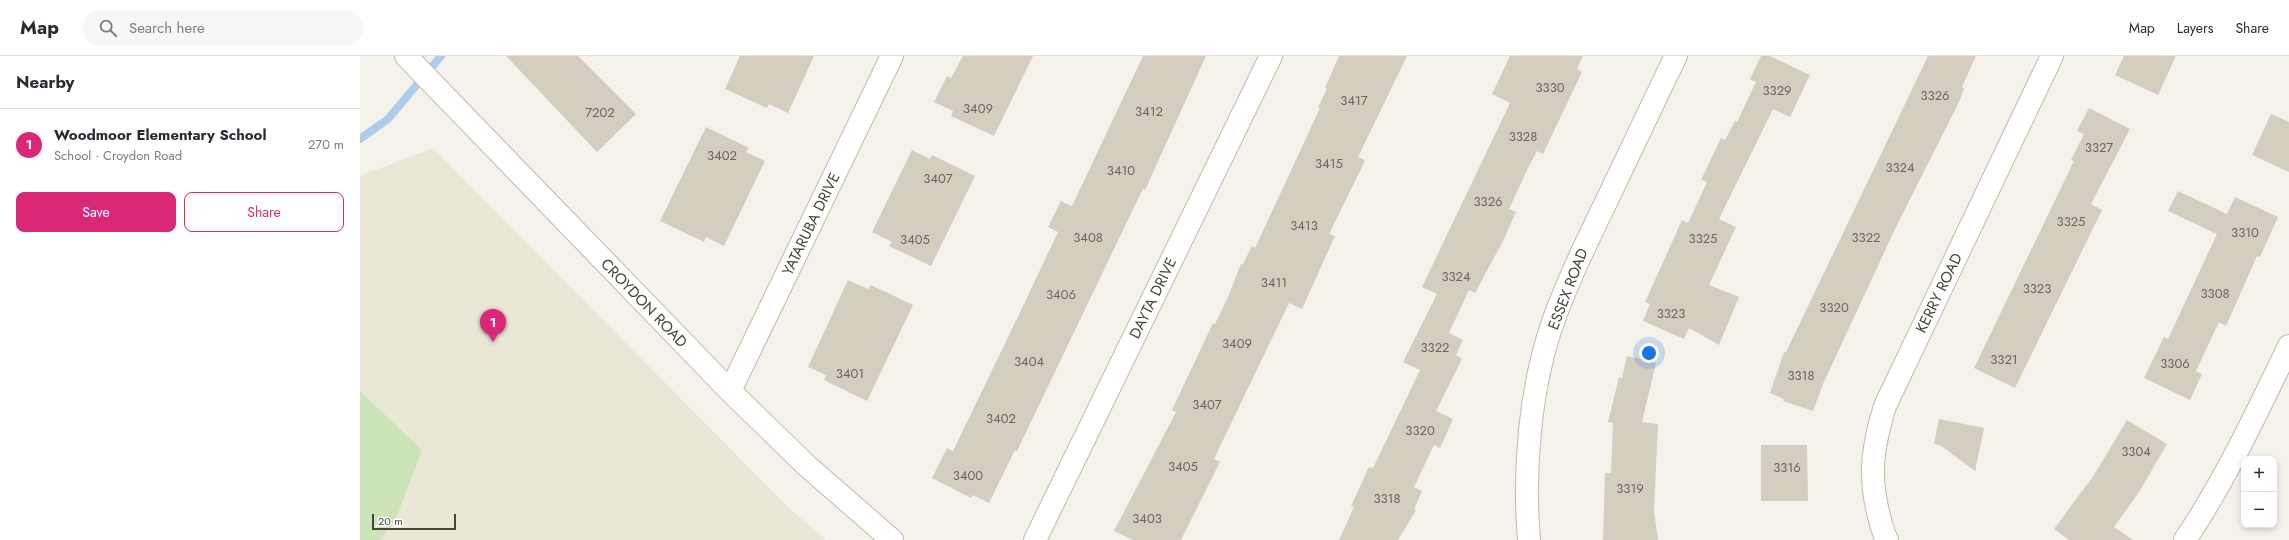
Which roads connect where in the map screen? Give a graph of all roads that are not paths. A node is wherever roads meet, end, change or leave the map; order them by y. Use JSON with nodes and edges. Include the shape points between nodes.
{"nodes":[{"id":1,"x":892,"y":56,"type":"edge"},
{"id":2,"x":1271,"y":56,"type":"edge"},
{"id":3,"x":1676,"y":56,"type":"edge"},
{"id":4,"x":2052,"y":56,"type":"edge"},
{"id":5,"x":407,"y":58,"type":"edge"},
{"id":6,"x":2289,"y":346,"type":"edge"},
{"id":7,"x":730,"y":391,"type":"junction"},
{"id":8,"x":892,"y":540,"type":"edge"},
{"id":9,"x":1035,"y":540,"type":"edge"},
{"id":10,"x":1529,"y":540,"type":"edge"},
{"id":11,"x":1887,"y":540,"type":"edge"},
{"id":12,"x":2185,"y":540,"type":"edge"}],
"edges":[{"from":1,"to":7,"type":"street","name":"YATARUBA DRIVE"},
{"from":2,"to":9,"type":"street","name":"DAYTA DRIVE"},
{"from":3,"to":10,"type":"street","name":"ESSEX ROAD","via":[[1584,248],[1554,320],[1539,377],[1529,449]]},
{"from":4,"to":11,"type":"street","name":"KERRY ROAD","via":[[1885,406],[1875,441],[1872,473],[1876,505]]},
{"from":5,"to":7,"type":"street","name":"CROYDON ROAD"},
{"from":6,"to":12,"type":"street","via":[[2241,447],[2206,510]]},
{"from":7,"to":8,"type":"street","name":"CROYDON ROAD","via":[[806,465]]}]}
